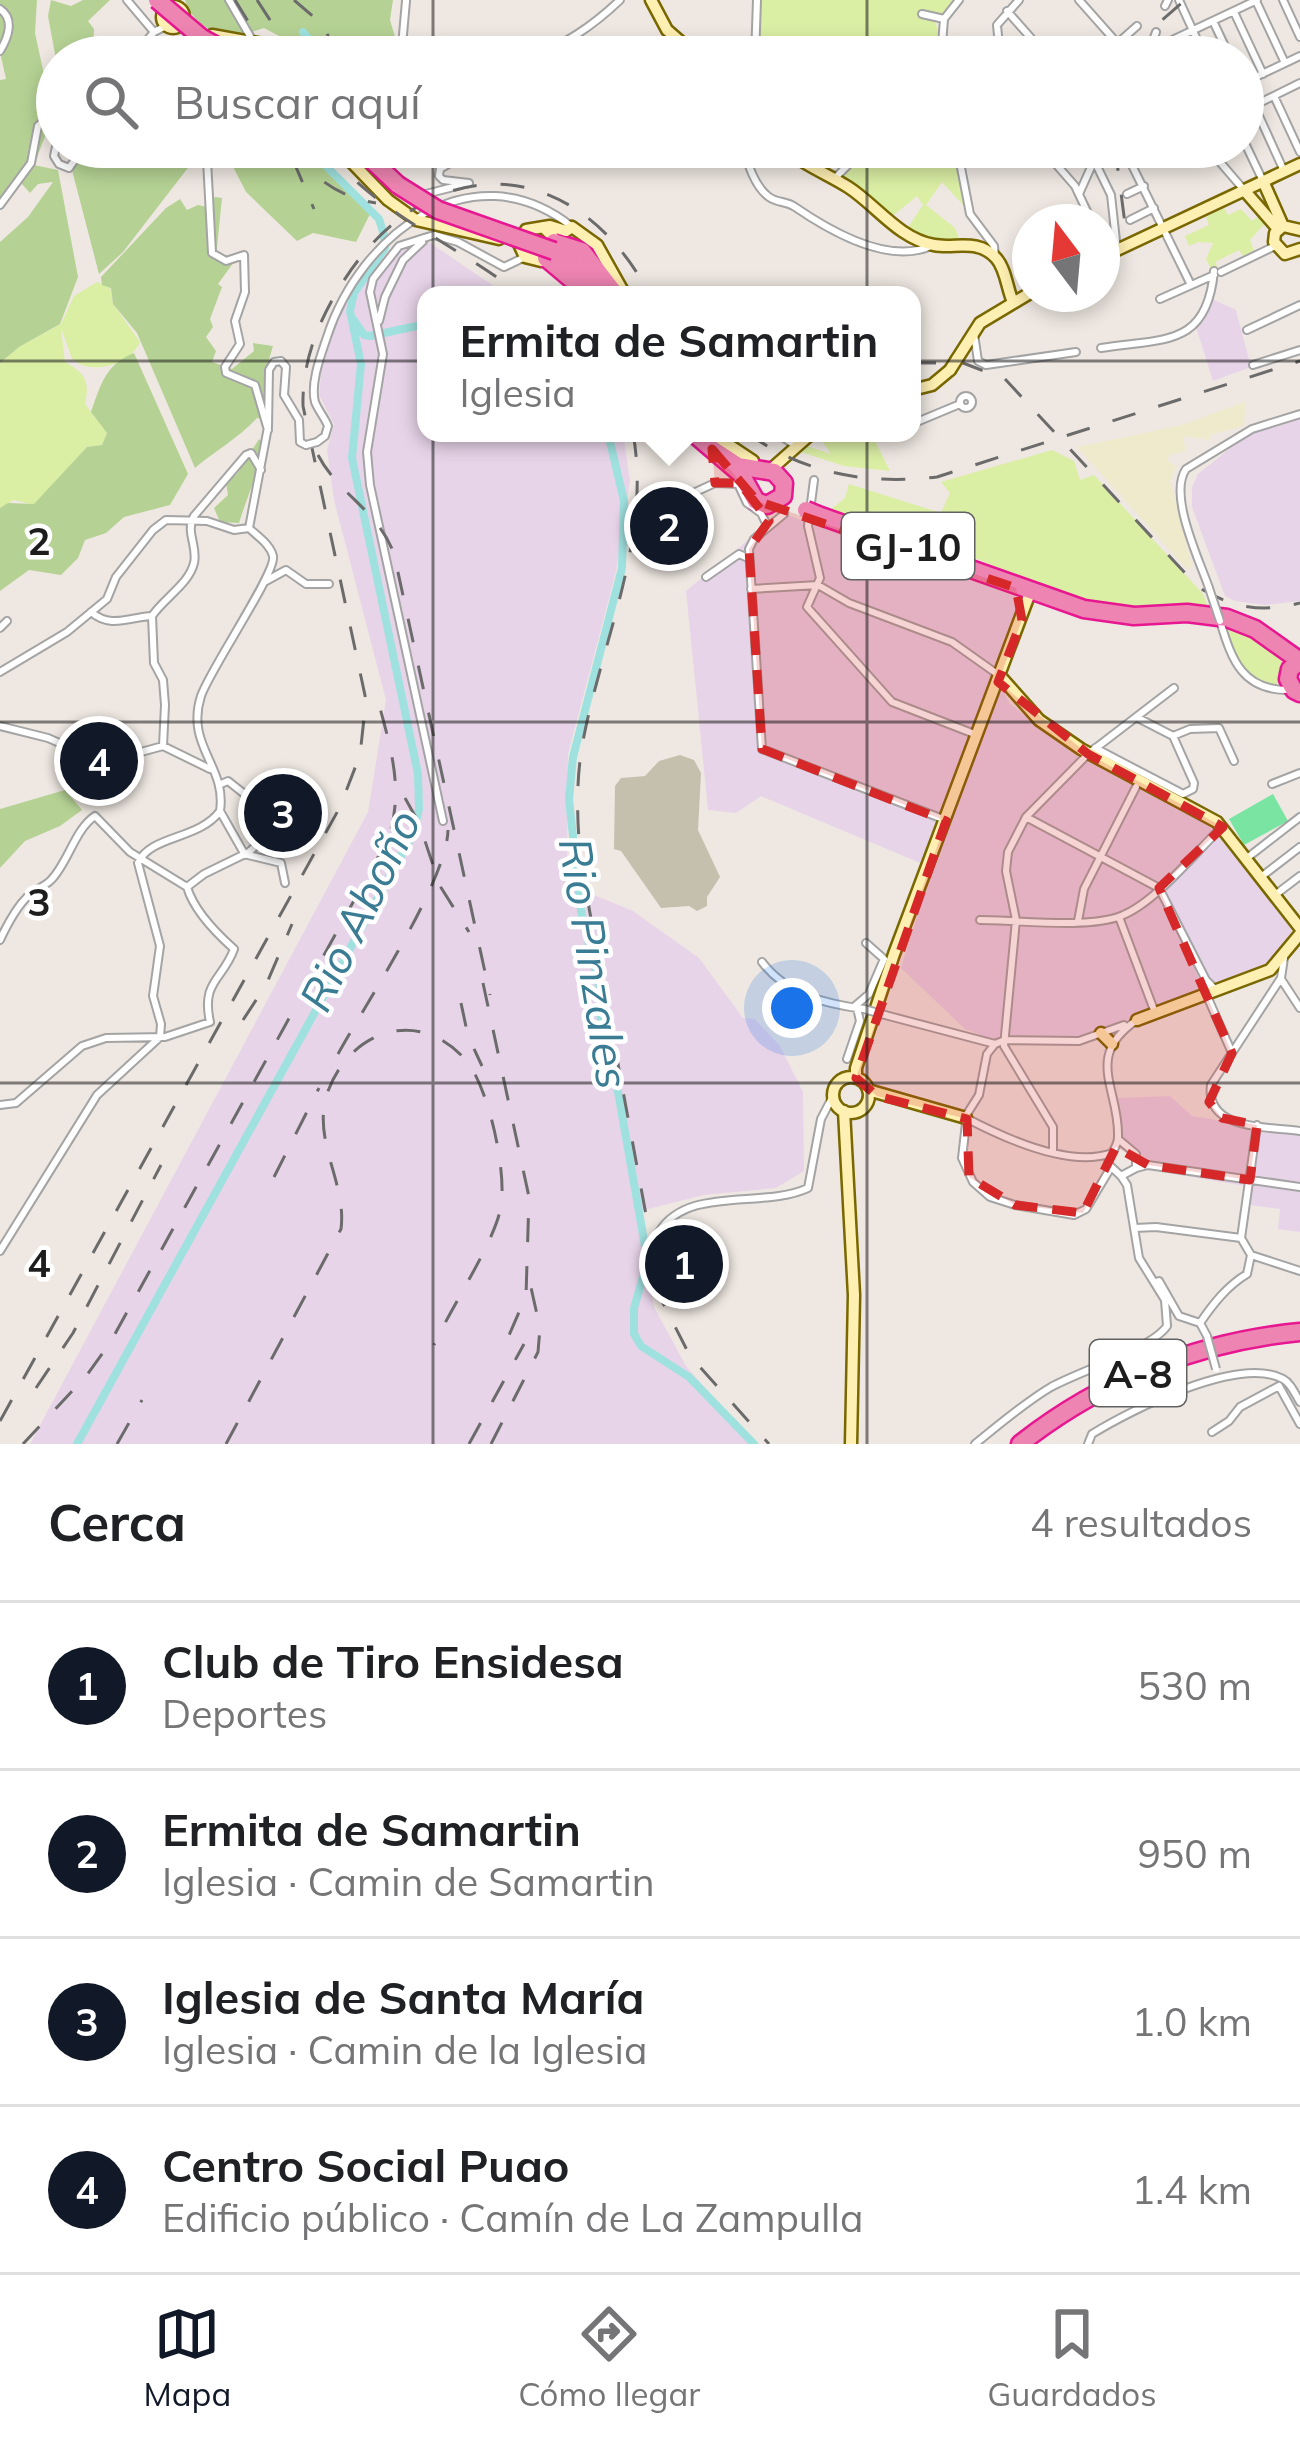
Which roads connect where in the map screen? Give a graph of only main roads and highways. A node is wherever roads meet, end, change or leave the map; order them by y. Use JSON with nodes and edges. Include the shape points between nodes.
{"nodes":[{"id":1,"x":160,"y":12,"type":"edge"},
{"id":2,"x":199,"y":36,"type":"edge"},
{"id":3,"x":374,"y":168,"type":"edge"},
{"id":4,"x":600,"y":286,"type":"edge"},
{"id":5,"x":716,"y":447,"type":"edge"},
{"id":6,"x":775,"y":479,"type":"junction"},
{"id":7,"x":751,"y":489,"type":"junction"},
{"id":8,"x":1295,"y":675,"type":"edge"},
{"id":9,"x":1300,"y":1334,"type":"edge"},
{"id":10,"x":1020,"y":1444,"type":"edge"},
{"id":11,"x":1035,"y":1444,"type":"edge"}],
"edges":[{"from":1,"to":2,"type":"highway","bridge":true},
{"from":3,"to":4,"type":"highway","bridge":true,"via":[[393,192],[550,240]]},
{"from":5,"to":6,"type":"highway","number":"GJ-10"},
{"from":5,"to":7,"type":"highway","number":"GJ-10"},
{"from":6,"to":7,"type":"highway","via":[[755,477]]},
{"from":6,"to":7,"type":"highway","number":"GJ-10","via":[[756,500]]},
{"from":6,"to":8,"type":"highway","number":"GJ-10","via":[[809,513],[998,577],[1028,602],[1242,623],[1267,638]]},
{"from":9,"to":10,"type":"highway","number":"A-8","via":[[1219,1346],[1139,1372]]},
{"from":9,"to":11,"type":"highway","number":"A-8","via":[[1142,1381]]}]}
